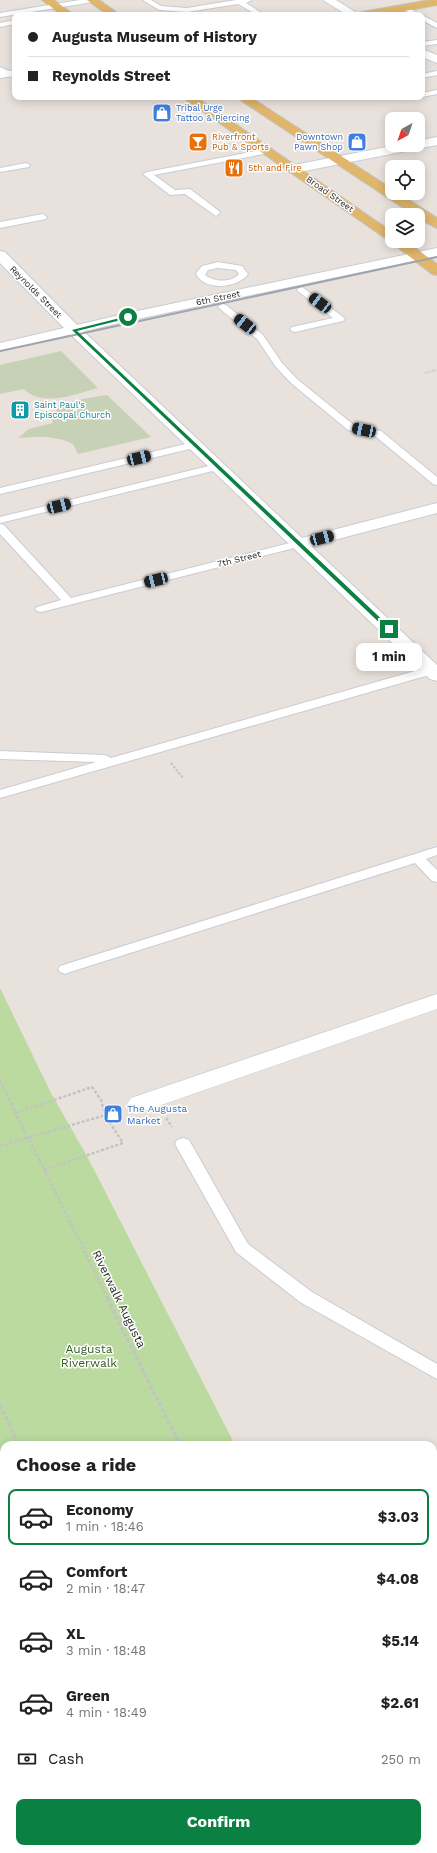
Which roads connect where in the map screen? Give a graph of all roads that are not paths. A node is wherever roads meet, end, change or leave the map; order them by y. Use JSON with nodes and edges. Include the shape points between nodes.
{"nodes":[{"id":1,"x":92,"y":0,"type":"edge"},
{"id":2,"x":146,"y":0,"type":"edge"},
{"id":3,"x":196,"y":0,"type":"edge"},
{"id":4,"x":249,"y":0,"type":"edge"},
{"id":5,"x":328,"y":0,"type":"edge"},
{"id":6,"x":240,"y":2,"type":"junction"},
{"id":7,"x":436,"y":3,"type":"edge"},
{"id":8,"x":208,"y":7,"type":"junction"},
{"id":9,"x":405,"y":8,"type":"junction"},
{"id":10,"x":60,"y":10,"type":"edge"},
{"id":11,"x":35,"y":12,"type":"edge"},
{"id":12,"x":110,"y":12,"type":"edge"},
{"id":13,"x":257,"y":12,"type":"edge"},
{"id":14,"x":350,"y":12,"type":"edge"},
{"id":15,"x":380,"y":12,"type":"edge"},
{"id":16,"x":412,"y":12,"type":"edge"},
{"id":17,"x":12,"y":14,"type":"edge"},
{"id":18,"x":0,"y":15,"type":"edge"},
{"id":19,"x":425,"y":19,"type":"edge"},
{"id":20,"x":12,"y":23,"type":"edge"},
{"id":21,"x":0,"y":25,"type":"edge"},
{"id":22,"x":437,"y":26,"type":"edge"},
{"id":23,"x":437,"y":42,"type":"edge"},
{"id":24,"x":425,"y":44,"type":"edge"},
{"id":25,"x":437,"y":73,"type":"edge"},
{"id":26,"x":425,"y":75,"type":"edge"},
{"id":27,"x":437,"y":92,"type":"edge"},
{"id":28,"x":425,"y":94,"type":"edge"},
{"id":29,"x":192,"y":100,"type":"edge"},
{"id":30,"x":247,"y":100,"type":"edge"},
{"id":31,"x":437,"y":141,"type":"edge"},
{"id":32,"x":425,"y":143,"type":"edge"},
{"id":33,"x":266,"y":151,"type":"junction"},
{"id":34,"x":385,"y":151,"type":"edge"},
{"id":35,"x":339,"y":160,"type":"junction"},
{"id":36,"x":26,"y":165,"type":"dead end"},
{"id":37,"x":294,"y":169,"type":"junction"},
{"id":38,"x":0,"y":170,"type":"edge"},
{"id":39,"x":216,"y":213,"type":"dead end"},
{"id":40,"x":43,"y":217,"type":"dead end"},
{"id":41,"x":0,"y":224,"type":"edge"},
{"id":42,"x":437,"y":224,"type":"edge"},
{"id":43,"x":385,"y":233,"type":"edge"},
{"id":44,"x":408,"y":248,"type":"edge"},
{"id":45,"x":437,"y":252,"type":"edge"},
{"id":46,"x":0,"y":255,"type":"edge"},
{"id":47,"x":430,"y":263,"type":"edge"},
{"id":48,"x":233,"y":282,"type":"junction"},
{"id":49,"x":302,"y":290,"type":"junction"},
{"id":50,"x":247,"y":292,"type":"junction"},
{"id":51,"x":223,"y":307,"type":"junction"},
{"id":52,"x":295,"y":329,"type":"dead end"},
{"id":53,"x":78,"y":334,"type":"junction"},
{"id":54,"x":0,"y":347,"type":"edge"},
{"id":55,"x":0,"y":356,"type":"edge"},
{"id":56,"x":194,"y":445,"type":"junction"},
{"id":57,"x":217,"y":466,"type":"junction"},
{"id":58,"x":437,"y":482,"type":"edge"},
{"id":59,"x":0,"y":491,"type":"edge"},
{"id":60,"x":437,"y":508,"type":"edge"},
{"id":61,"x":0,"y":520,"type":"edge"},
{"id":62,"x":0,"y":527,"type":"edge"},
{"id":63,"x":298,"y":544,"type":"junction"},
{"id":64,"x":69,"y":602,"type":"junction"},
{"id":65,"x":40,"y":609,"type":"dead end"},
{"id":66,"x":434,"y":673,"type":"edge"},
{"id":67,"x":0,"y":755,"type":"edge"},
{"id":68,"x":118,"y":760,"type":"junction"},
{"id":69,"x":0,"y":794,"type":"edge"},
{"id":70,"x":437,"y":850,"type":"edge"},
{"id":71,"x":417,"y":857,"type":"junction"},
{"id":72,"x":437,"y":878,"type":"edge"},
{"id":73,"x":65,"y":969,"type":"dead end"},
{"id":74,"x":437,"y":1001,"type":"edge"},
{"id":75,"x":146,"y":1101,"type":"road end"},
{"id":76,"x":183,"y":1144,"type":"road end"},
{"id":77,"x":437,"y":1372,"type":"edge"}],
"edges":[{"from":1,"to":10,"type":"lane"},
{"from":1,"to":12,"type":"main road"},
{"from":2,"to":8,"type":"lane","via":[[159,8],[172,10]]},
{"from":3,"to":8,"type":"lane"},
{"from":4,"to":6,"type":"lane"},
{"from":5,"to":14,"type":"street"},
{"from":6,"to":8,"type":"lane"},
{"from":6,"to":13,"type":"lane"},
{"from":7,"to":9,"type":"main road"},
{"from":9,"to":15,"type":"main road"},
{"from":9,"to":16,"type":"lane"},
{"from":10,"to":11,"type":"lane"},
{"from":17,"to":18,"type":"lane"},
{"from":19,"to":22,"type":"lane"},
{"from":20,"to":21,"type":"lane"},
{"from":23,"to":24,"type":"lane"},
{"from":25,"to":26,"type":"lane"},
{"from":27,"to":28,"type":"lane"},
{"from":29,"to":33,"type":"main road","name":"Broad Street"},
{"from":30,"to":35,"type":"main road"},
{"from":31,"to":32,"type":"street"},
{"from":33,"to":37,"type":"main road","name":"Broad Street"},
{"from":33,"to":39,"type":"lane","via":[[147,174],[173,193],[187,191]]},
{"from":34,"to":35,"type":"street"},
{"from":35,"to":37,"type":"street"},
{"from":35,"to":42,"type":"main road"},
{"from":36,"to":38,"type":"lane"},
{"from":37,"to":43,"type":"main road","name":"Broad Street"},
{"from":40,"to":41,"type":"lane"},
{"from":44,"to":47,"type":"main road"},
{"from":45,"to":47,"type":"street","name":"6th Street"},
{"from":46,"to":53,"type":"street","name":"Reynolds Street"},
{"from":47,"to":49,"type":"street","name":"6th Street"},
{"from":47,"to":50,"type":"street","name":"6th Street"},
{"from":48,"to":48,"type":"lane","via":[[244,274],[233,266],[212,263],[202,270],[200,276],[213,282]]},
{"from":48,"to":50,"type":"lane"},
{"from":49,"to":51,"type":"street","name":"6th Street"},
{"from":49,"to":52,"type":"lane","via":[[340,319]]},
{"from":50,"to":53,"type":"street","name":"6th Street"},
{"from":51,"to":53,"type":"street","name":"6th Street"},
{"from":51,"to":58,"type":"lane","via":[[260,337],[279,365],[300,386],[352,428],[377,433]]},
{"from":53,"to":54,"type":"street","name":"6th Street"},
{"from":53,"to":55,"type":"street","name":"6th Street"},
{"from":53,"to":56,"type":"street","name":"Reynolds Street"},
{"from":56,"to":57,"type":"street","name":"Reynolds Street"},
{"from":56,"to":59,"type":"lane"},
{"from":57,"to":61,"type":"lane"},
{"from":57,"to":63,"type":"street","name":"Reynolds Street"},
{"from":60,"to":63,"type":"street","name":"7th Street"},
{"from":62,"to":64,"type":"lane"},
{"from":63,"to":64,"type":"lane","name":"7th Street"},
{"from":63,"to":66,"type":"street","name":"Reynolds Street"},
{"from":64,"to":65,"type":"lane","name":"7th Street"},
{"from":66,"to":68,"type":"lane"},
{"from":67,"to":68,"type":"lane"},
{"from":68,"to":69,"type":"lane"},
{"from":70,"to":71,"type":"lane"},
{"from":71,"to":72,"type":"lane"},
{"from":71,"to":73,"type":"lane"},
{"from":74,"to":75,"type":"street"},
{"from":76,"to":77,"type":"lane","via":[[242,1248],[306,1297]]}]}
